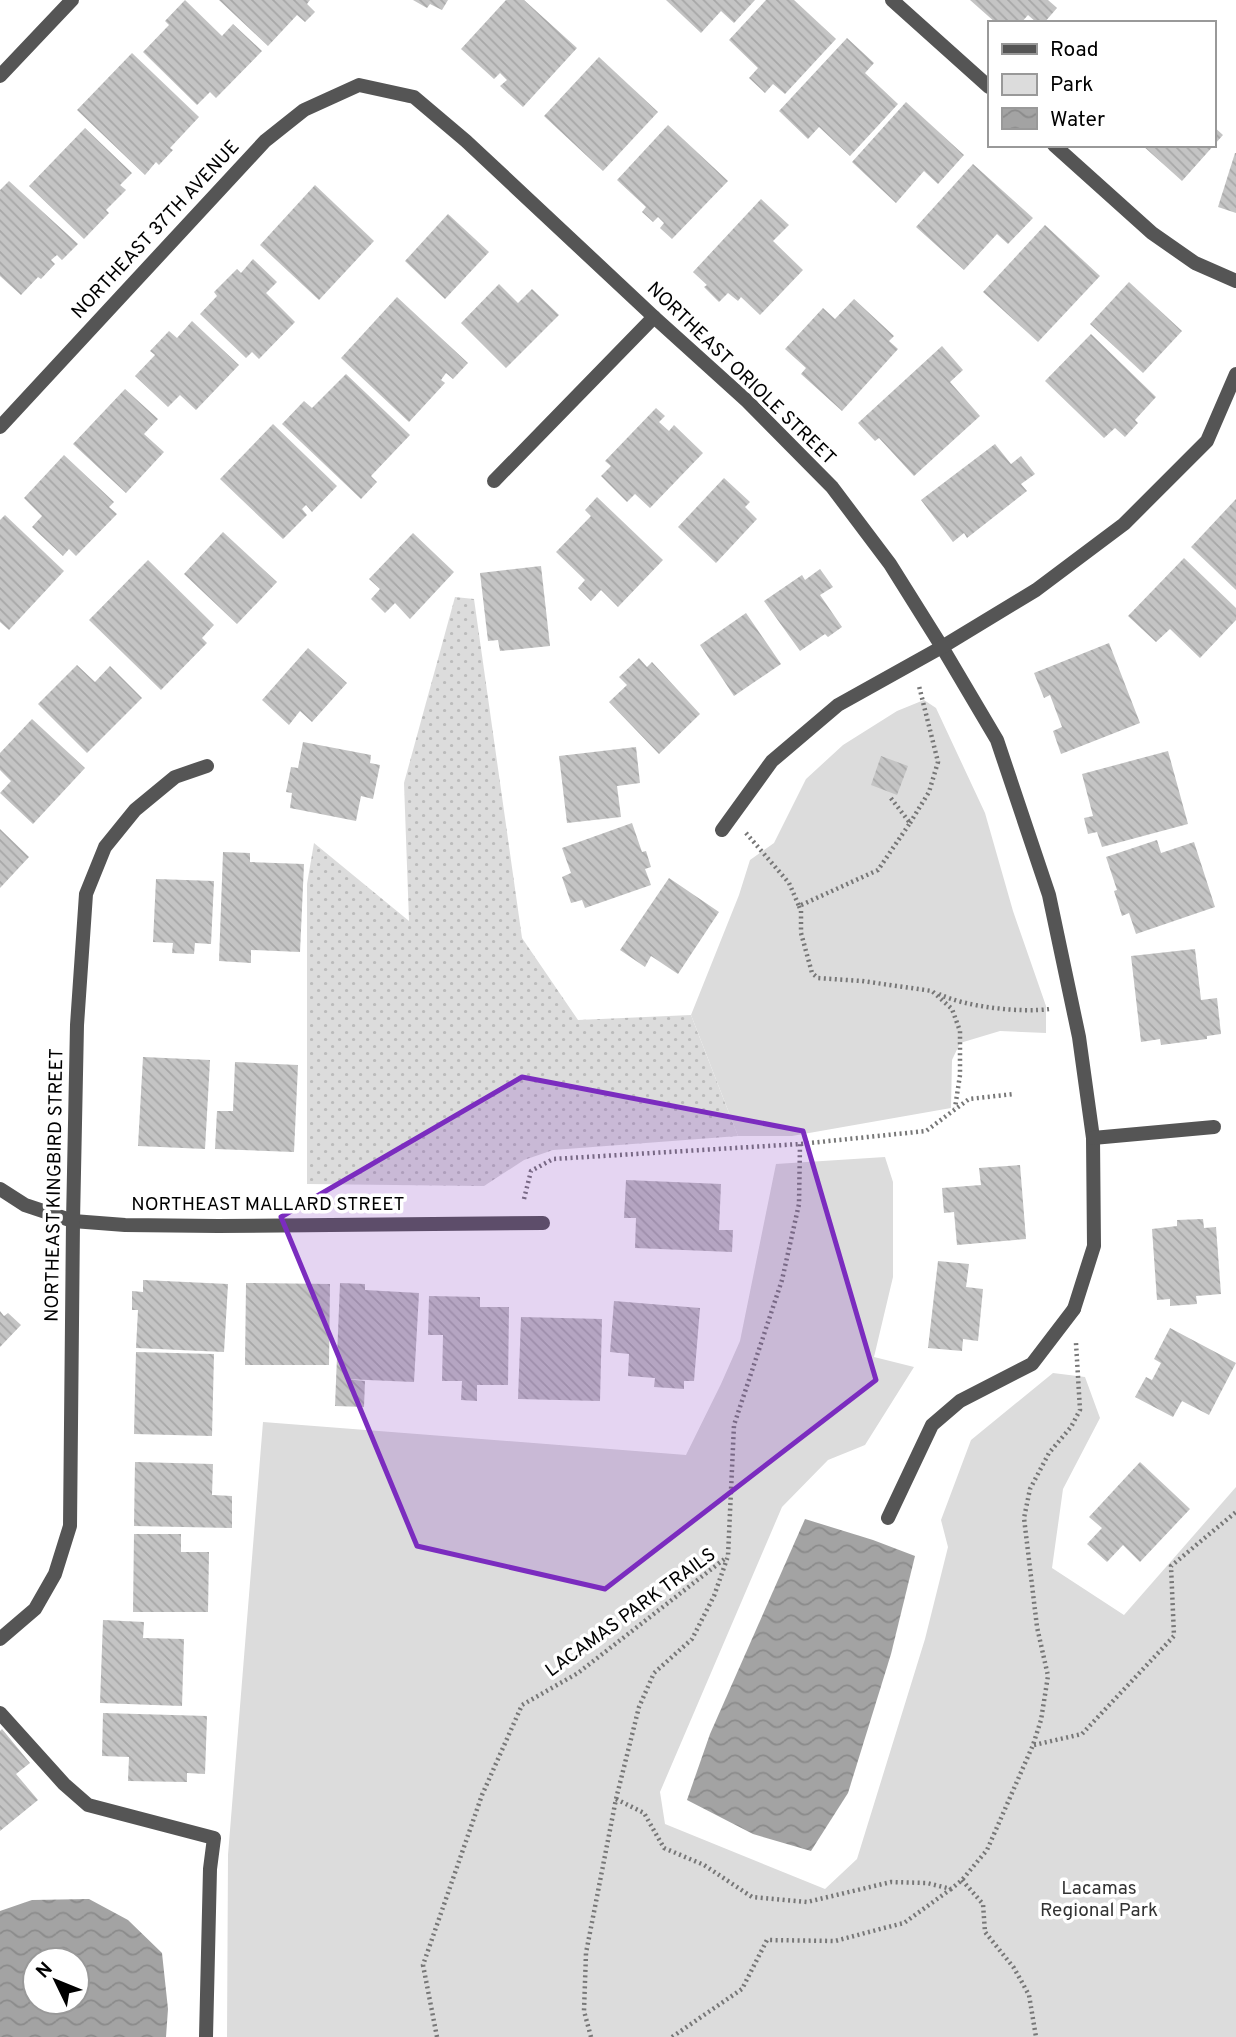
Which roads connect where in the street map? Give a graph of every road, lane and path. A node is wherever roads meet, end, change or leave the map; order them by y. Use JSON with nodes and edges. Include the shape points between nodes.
{"nodes":[{"id":1,"x":72,"y":0,"type":"edge"},
{"id":2,"x":892,"y":0,"type":"edge"},
{"id":3,"x":0,"y":76,"type":"edge"},
{"id":4,"x":359,"y":85,"type":"joint"},
{"id":5,"x":988,"y":86,"type":"edge"},
{"id":6,"x":1056,"y":147,"type":"edge"},
{"id":7,"x":1236,"y":281,"type":"edge"},
{"id":8,"x":654,"y":317,"type":"junction"},
{"id":9,"x":1236,"y":374,"type":"edge"},
{"id":10,"x":0,"y":427,"type":"edge"},
{"id":11,"x":494,"y":481,"type":"dead end"},
{"id":12,"x":942,"y":647,"type":"junction"},
{"id":13,"x":911,"y":665,"type":"junction"},
{"id":14,"x":207,"y":766,"type":"dead end"},
{"id":15,"x":890,"y":796,"type":"dead end"},
{"id":16,"x":732,"y":817,"type":"junction"},
{"id":17,"x":910,"y":823,"type":"junction"},
{"id":18,"x":722,"y":830,"type":"dead end"},
{"id":19,"x":799,"y":906,"type":"junction"},
{"id":20,"x":932,"y":991,"type":"junction"},
{"id":21,"x":1072,"y":1006,"type":"junction"},
{"id":22,"x":1014,"y":1094,"type":"dead end"},
{"id":23,"x":955,"y":1109,"type":"junction"},
{"id":24,"x":1214,"y":1126,"type":"dead end"},
{"id":25,"x":1093,"y":1138,"type":"junction"},
{"id":26,"x":800,"y":1144,"type":"junction"},
{"id":27,"x":0,"y":1189,"type":"edge"},
{"id":28,"x":73,"y":1221,"type":"junction"},
{"id":29,"x":543,"y":1223,"type":"dead end"},
{"id":30,"x":517,"y":1224,"type":"junction"},
{"id":31,"x":1074,"y":1309,"type":"junction"},
{"id":32,"x":1236,"y":1512,"type":"edge"},
{"id":33,"x":888,"y":1518,"type":"dead end"},
{"id":34,"x":728,"y":1556,"type":"junction"},
{"id":35,"x":0,"y":1639,"type":"edge"},
{"id":36,"x":0,"y":1713,"type":"edge"},
{"id":37,"x":1033,"y":1745,"type":"junction"},
{"id":38,"x":616,"y":1799,"type":"junction"},
{"id":39,"x":962,"y":1880,"type":"junction"},
{"id":40,"x":951,"y":1889,"type":"junction"},
{"id":41,"x":206,"y":2037,"type":"edge"},
{"id":42,"x":437,"y":2037,"type":"edge"},
{"id":43,"x":591,"y":2037,"type":"edge"},
{"id":44,"x":671,"y":2037,"type":"edge"},
{"id":45,"x":1036,"y":2037,"type":"edge"}],
"edges":[{"from":1,"to":3,"type":"street"},
{"from":2,"to":5,"type":"street"},
{"from":4,"to":8,"type":"street","name":"NORTHEAST ORIOLE STREET","via":[[414,97]]},
{"from":4,"to":10,"type":"street","name":"NORTHEAST 37TH AVENUE","via":[[304,110],[265,141]]},
{"from":6,"to":7,"type":"street","via":[[1152,233],[1195,263]]},
{"from":8,"to":11,"type":"street"},
{"from":8,"to":12,"type":"street","name":"NORTHEAST ORIOLE STREET","via":[[832,487],[890,564]]},
{"from":9,"to":12,"type":"street","via":[[1207,441],[1124,524],[1036,590]]},
{"from":12,"to":13,"type":"street"},
{"from":12,"to":21,"type":"street","name":"NORTHEAST ORIOLE STREET","via":[[997,740],[1049,895]]},
{"from":13,"to":16,"type":"street","via":[[838,705],[772,761]]},
{"from":13,"to":17,"type":"path","via":[[939,762],[929,792]]},
{"from":14,"to":28,"type":"street","name":"NORTHEAST KINGBIRD STREET","via":[[175,777],[135,810],[106,847],[86,894],[77,1025]]},
{"from":15,"to":17,"type":"path"},
{"from":16,"to":18,"type":"street"},
{"from":16,"to":19,"type":"path","via":[[789,883]]},
{"from":17,"to":19,"type":"path","via":[[878,870]]},
{"from":19,"to":20,"type":"path","via":[[801,933],[812,973],[818,978]]},
{"from":20,"to":21,"type":"path","via":[[950,1000],[1004,1009]]},
{"from":20,"to":23,"type":"path","via":[[952,1009],[960,1031]]},
{"from":21,"to":25,"type":"street","name":"NORTHEAST ORIOLE STREET"},
{"from":22,"to":23,"type":"path","via":[[969,1099]]},
{"from":23,"to":26,"type":"path","via":[[926,1131]]},
{"from":24,"to":25,"type":"street"},
{"from":25,"to":31,"type":"street","name":"NORTHEAST ORIOLE STREET","via":[[1094,1246]]},
{"from":26,"to":30,"type":"path","via":[[553,1159],[531,1171]]},
{"from":26,"to":34,"type":"path","via":[[800,1204],[782,1280],[734,1425]]},
{"from":27,"to":28,"type":"street","name":"NORTHEAST MALLARD STREET","via":[[25,1205]]},
{"from":28,"to":30,"type":"street","name":"NORTHEAST MALLARD STREET","via":[[218,1226]]},
{"from":28,"to":35,"type":"street","name":"NORTHEAST KINGBIRD STREET","via":[[70,1526],[55,1574],[35,1609]]},
{"from":29,"to":30,"type":"street","name":"NORTHEAST MALLARD STREET"},
{"from":31,"to":33,"type":"street","name":"NORTHEAST ORIOLE STREET","via":[[1032,1364],[960,1401],[932,1425]]},
{"from":31,"to":37,"type":"path","via":[[1080,1410],[1036,1477],[1024,1518],[1037,1627],[1048,1676]]},
{"from":32,"to":37,"type":"path","via":[[1171,1566],[1174,1636],[1082,1734]]},
{"from":34,"to":38,"type":"path","name":"LACAMAS PARK TRAILS","via":[[692,1639],[654,1673],[639,1707]]},
{"from":34,"to":42,"type":"path","name":"LACAMAS PARK TRAILS","via":[[578,1673],[522,1705],[482,1795],[423,1965]]},
{"from":36,"to":41,"type":"street","via":[[88,1805],[214,1838]]},
{"from":37,"to":39,"type":"path","via":[[987,1850]]},
{"from":38,"to":40,"type":"path","via":[[644,1813],[664,1848],[704,1865],[751,1897],[807,1902],[891,1882]]},
{"from":38,"to":43,"type":"path","name":"LACAMAS PARK TRAILS","via":[[586,1953],[584,2011]]},
{"from":39,"to":40,"type":"path"},
{"from":39,"to":45,"type":"path","via":[[984,1905],[985,1932],[1030,1995]]},
{"from":40,"to":44,"type":"path","via":[[904,1923],[835,1941],[767,1940],[742,1989]]}]}
